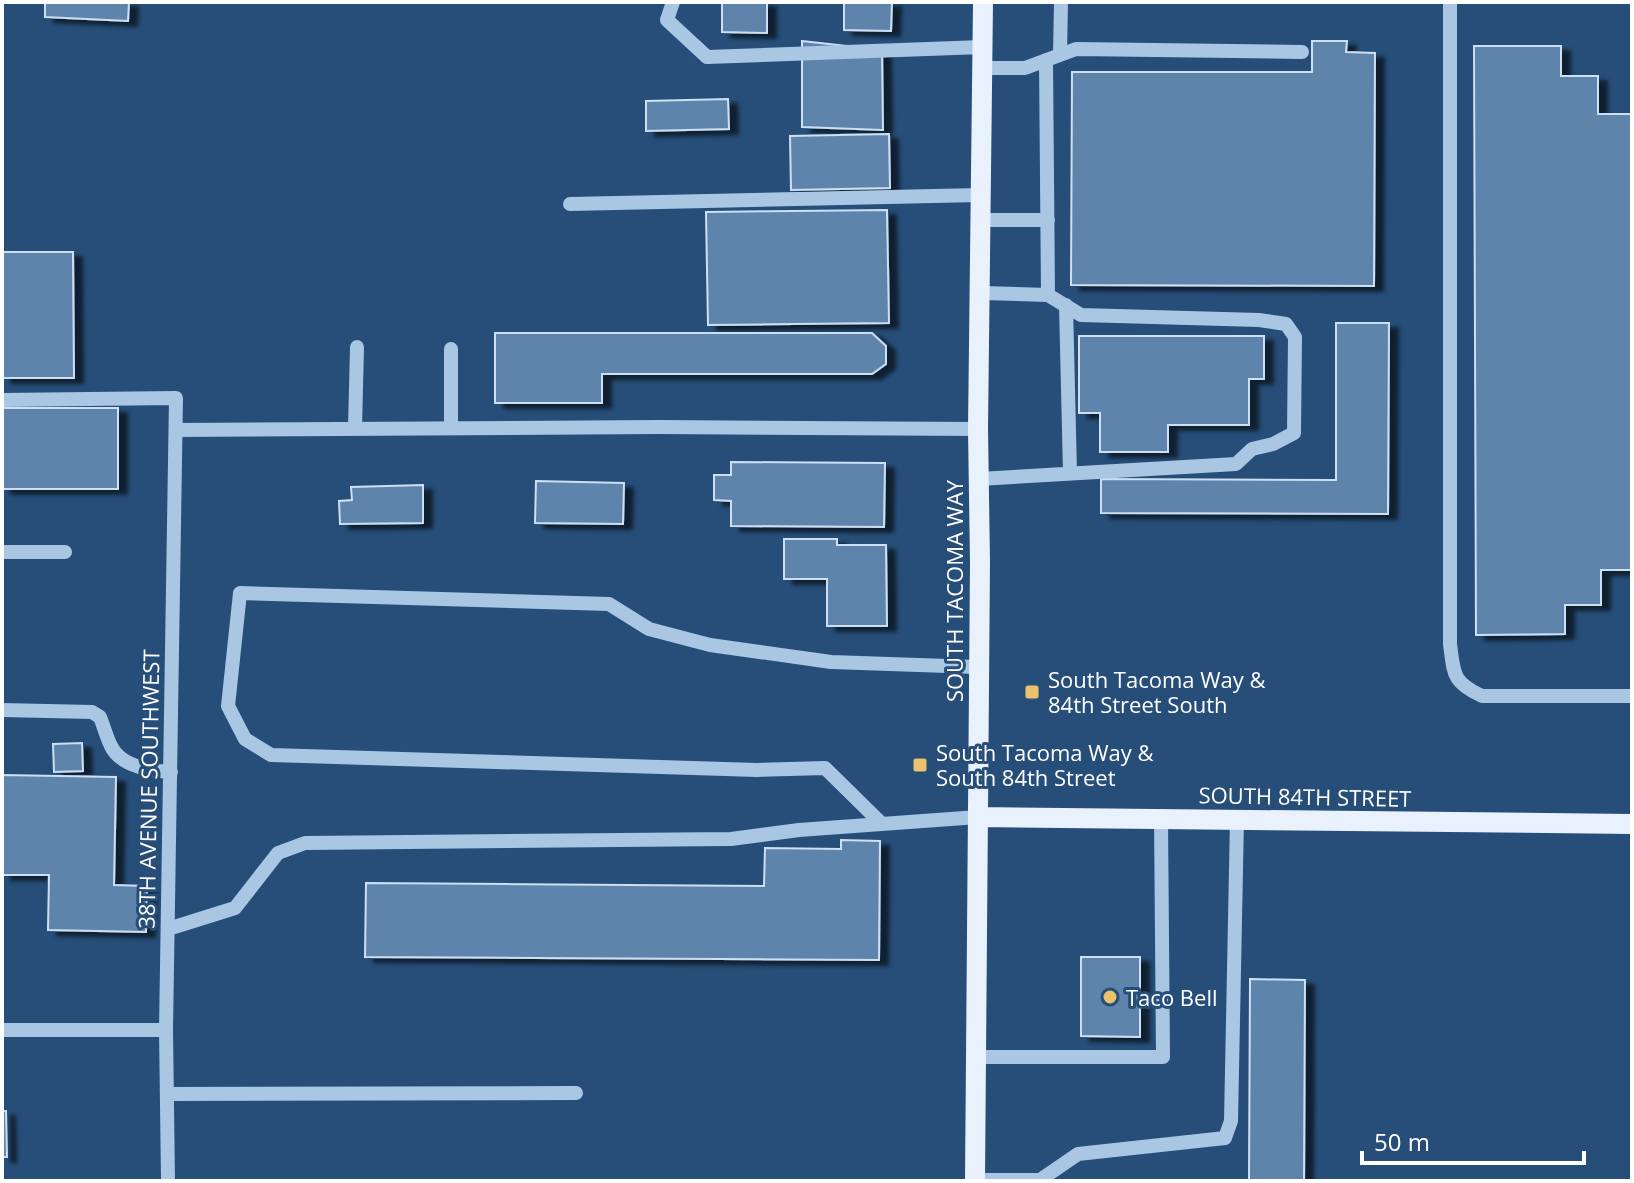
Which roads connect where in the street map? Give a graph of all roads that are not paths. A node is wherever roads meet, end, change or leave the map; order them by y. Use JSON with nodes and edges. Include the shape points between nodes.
{"nodes":[{"id":1,"x":673,"y":2,"type":"edge"},
{"id":2,"x":983,"y":2,"type":"edge"},
{"id":3,"x":1061,"y":2,"type":"edge"},
{"id":4,"x":1450,"y":2,"type":"edge"},
{"id":5,"x":1302,"y":52,"type":"dead end"},
{"id":6,"x":983,"y":58,"type":"junction"},
{"id":7,"x":1053,"y":58,"type":"junction"},
{"id":8,"x":980,"y":195,"type":"junction"},
{"id":9,"x":570,"y":204,"type":"dead end"},
{"id":10,"x":981,"y":220,"type":"junction"},
{"id":11,"x":1048,"y":220,"type":"junction"},
{"id":12,"x":981,"y":293,"type":"junction"},
{"id":13,"x":1048,"y":295,"type":"junction"},
{"id":14,"x":1066,"y":305,"type":"junction"},
{"id":15,"x":357,"y":347,"type":"dead end"},
{"id":16,"x":451,"y":349,"type":"dead end"},
{"id":17,"x":2,"y":400,"type":"edge"},
{"id":18,"x":451,"y":427,"type":"junction"},
{"id":19,"x":355,"y":428,"type":"junction"},
{"id":20,"x":978,"y":429,"type":"junction"},
{"id":21,"x":176,"y":430,"type":"junction"},
{"id":22,"x":1070,"y":473,"type":"junction"},
{"id":23,"x":979,"y":479,"type":"junction"},
{"id":24,"x":2,"y":552,"type":"edge"},
{"id":25,"x":65,"y":552,"type":"dead end"},
{"id":26,"x":977,"y":667,"type":"junction"},
{"id":27,"x":1632,"y":696,"type":"edge"},
{"id":28,"x":2,"y":710,"type":"edge"},
{"id":29,"x":171,"y":772,"type":"junction"},
{"id":30,"x":978,"y":817,"type":"junction"},
{"id":31,"x":1161,"y":818,"type":"junction"},
{"id":32,"x":1237,"y":819,"type":"junction"},
{"id":33,"x":882,"y":824,"type":"junction"},
{"id":34,"x":1632,"y":824,"type":"edge"},
{"id":35,"x":168,"y":929,"type":"junction"},
{"id":36,"x":2,"y":1030,"type":"edge"},
{"id":37,"x":166,"y":1030,"type":"junction"},
{"id":38,"x":976,"y":1057,"type":"junction"},
{"id":39,"x":576,"y":1093,"type":"dead end"},
{"id":40,"x":167,"y":1094,"type":"junction"},
{"id":41,"x":975,"y":1180,"type":"edge"},
{"id":42,"x":1040,"y":1180,"type":"edge"},
{"id":43,"x":168,"y":1181,"type":"edge"}],
"edges":[{"from":1,"to":6,"type":"street","via":[[667,20],[707,57]]},
{"from":2,"to":6,"type":"main road","name":"SOUTH TACOMA WAY"},
{"from":3,"to":7,"type":"street"},
{"from":4,"to":27,"type":"street","via":[[1454,671],[1463,687],[1482,696]]},
{"from":5,"to":7,"type":"street","via":[[1076,49]]},
{"from":6,"to":7,"type":"street","via":[[1025,68]]},
{"from":6,"to":8,"type":"main road","name":"SOUTH TACOMA WAY"},
{"from":7,"to":11,"type":"street"},
{"from":8,"to":9,"type":"street"},
{"from":8,"to":10,"type":"main road","name":"SOUTH TACOMA WAY"},
{"from":10,"to":11,"type":"street"},
{"from":10,"to":12,"type":"main road","name":"SOUTH TACOMA WAY"},
{"from":11,"to":13,"type":"street"},
{"from":12,"to":13,"type":"street"},
{"from":12,"to":20,"type":"main road","name":"SOUTH TACOMA WAY"},
{"from":13,"to":14,"type":"street"},
{"from":14,"to":22,"type":"street"},
{"from":14,"to":22,"type":"street","via":[[1081,315],[1259,320],[1286,324],[1295,337],[1294,433],[1252,449],[1236,464]]},
{"from":15,"to":19,"type":"street"},
{"from":16,"to":18,"type":"street"},
{"from":17,"to":21,"type":"street","name":"38TH AVENUE SOUTHWEST","via":[[176,398]]},
{"from":18,"to":19,"type":"street"},
{"from":18,"to":20,"type":"street"},
{"from":19,"to":21,"type":"street"},
{"from":20,"to":23,"type":"main road","name":"SOUTH TACOMA WAY"},
{"from":21,"to":29,"type":"street","name":"38TH AVENUE SOUTHWEST"},
{"from":22,"to":23,"type":"street"},
{"from":23,"to":26,"type":"main road","name":"SOUTH TACOMA WAY"},
{"from":24,"to":25,"type":"street"},
{"from":26,"to":30,"type":"main road","name":"SOUTH TACOMA WAY"},
{"from":26,"to":33,"type":"street","via":[[831,662],[710,645],[649,629],[609,604],[240,593],[228,706],[245,739],[271,755],[825,768]]},
{"from":28,"to":29,"type":"street","via":[[92,712],[100,717],[119,756],[147,771]]},
{"from":29,"to":35,"type":"street","name":"38TH AVENUE SOUTHWEST"},
{"from":30,"to":31,"type":"main road","name":"SOUTH 84TH STREET"},
{"from":30,"to":33,"type":"street"},
{"from":30,"to":38,"type":"main road","name":"SOUTH TACOMA WAY"},
{"from":31,"to":32,"type":"main road","name":"SOUTH 84TH STREET"},
{"from":31,"to":38,"type":"street","via":[[1163,1057]]},
{"from":32,"to":34,"type":"main road","name":"SOUTH 84TH STREET"},
{"from":32,"to":42,"type":"street","via":[[1231,1121],[1225,1138],[1078,1154]]},
{"from":33,"to":35,"type":"street","via":[[731,839],[305,843],[278,853],[235,908]]},
{"from":35,"to":37,"type":"street","name":"38TH AVENUE SOUTHWEST"},
{"from":36,"to":37,"type":"street"},
{"from":37,"to":40,"type":"street","name":"38TH AVENUE SOUTHWEST"},
{"from":38,"to":41,"type":"main road","name":"SOUTH TACOMA WAY"},
{"from":39,"to":40,"type":"street"},
{"from":40,"to":43,"type":"street","name":"38TH AVENUE SOUTHWEST"},
{"from":41,"to":42,"type":"street"}]}
